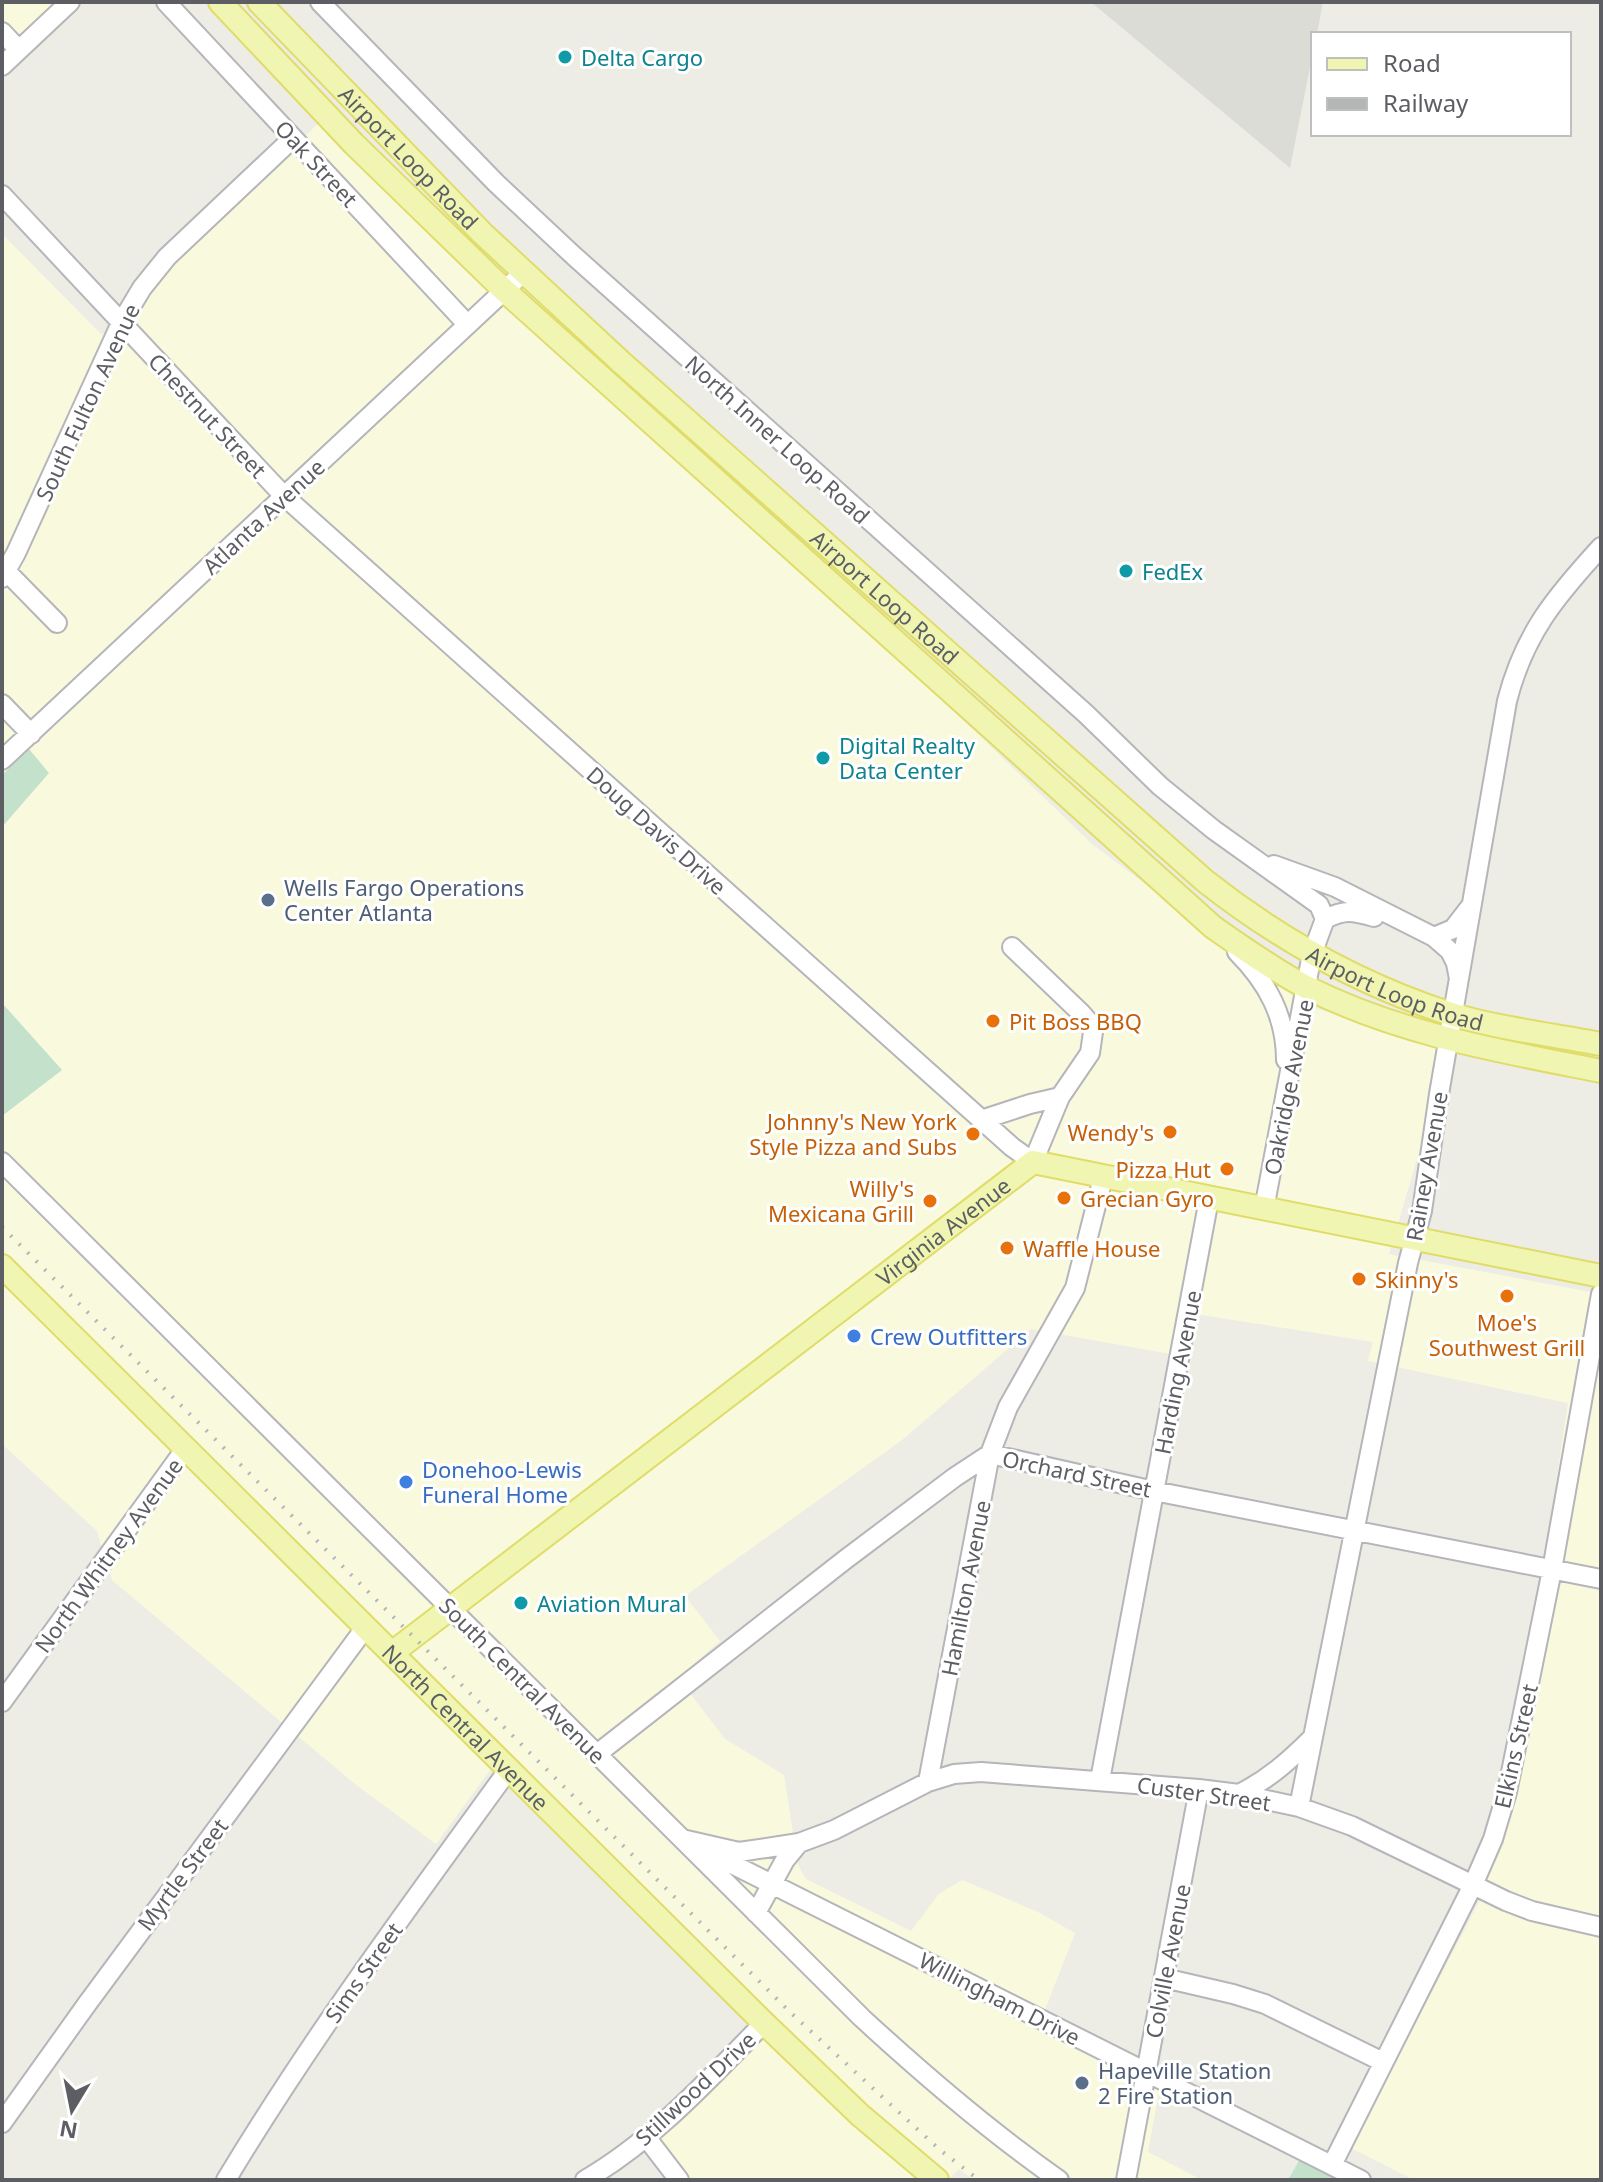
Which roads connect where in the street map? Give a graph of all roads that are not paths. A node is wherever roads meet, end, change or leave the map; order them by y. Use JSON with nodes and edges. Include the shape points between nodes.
{"nodes":[{"id":1,"x":70,"y":2,"type":"edge"},
{"id":2,"x":166,"y":2,"type":"edge"},
{"id":3,"x":220,"y":2,"type":"edge"},
{"id":4,"x":259,"y":2,"type":"edge"},
{"id":5,"x":320,"y":2,"type":"edge"},
{"id":6,"x":2,"y":32,"type":"edge"},
{"id":7,"x":19,"y":50,"type":"junction"},
{"id":8,"x":2,"y":66,"type":"edge"},
{"id":9,"x":293,"y":138,"type":"junction"},
{"id":10,"x":2,"y":195,"type":"edge"},
{"id":11,"x":524,"y":272,"type":"junction"},
{"id":12,"x":504,"y":290,"type":"junction"},
{"id":13,"x":121,"y":323,"type":"junction"},
{"id":14,"x":467,"y":324,"type":"junction"},
{"id":15,"x":284,"y":496,"type":"junction"},
{"id":16,"x":1601,"y":547,"type":"edge"},
{"id":17,"x":4,"y":574,"type":"edge"},
{"id":18,"x":57,"y":623,"type":"dead end"},
{"id":19,"x":2,"y":704,"type":"edge"},
{"id":20,"x":31,"y":734,"type":"junction"},
{"id":21,"x":2,"y":760,"type":"edge"},
{"id":22,"x":1253,"y":857,"type":"junction"},
{"id":23,"x":1473,"y":902,"type":"junction"},
{"id":24,"x":1325,"y":919,"type":"junction"},
{"id":25,"x":1213,"y":927,"type":"junction"},
{"id":26,"x":1434,"y":937,"type":"junction"},
{"id":27,"x":1012,"y":947,"type":"dead end"},
{"id":28,"x":1312,"y":954,"type":"junction"},
{"id":29,"x":1459,"y":984,"type":"junction"},
{"id":30,"x":1308,"y":987,"type":"junction"},
{"id":31,"x":1454,"y":1015,"type":"junction"},
{"id":32,"x":1449,"y":1041,"type":"junction"},
{"id":33,"x":1601,"y":1044,"type":"edge"},
{"id":34,"x":1601,"y":1071,"type":"edge"},
{"id":35,"x":1060,"y":1097,"type":"junction"},
{"id":36,"x":1286,"y":1098,"type":"junction"},
{"id":37,"x":981,"y":1120,"type":"junction"},
{"id":38,"x":2,"y":1162,"type":"edge"},
{"id":39,"x":1033,"y":1162,"type":"junction"},
{"id":40,"x":1103,"y":1178,"type":"junction"},
{"id":41,"x":1209,"y":1199,"type":"junction"},
{"id":42,"x":1264,"y":1209,"type":"junction"},
{"id":43,"x":1414,"y":1239,"type":"junction"},
{"id":44,"x":2,"y":1266,"type":"edge"},
{"id":45,"x":1601,"y":1276,"type":"edge"},
{"id":46,"x":1601,"y":1294,"type":"edge"},
{"id":47,"x":186,"y":1448,"type":"junction"},
{"id":48,"x":990,"y":1454,"type":"junction"},
{"id":49,"x":1154,"y":1491,"type":"junction"},
{"id":50,"x":1353,"y":1530,"type":"junction"},
{"id":51,"x":1552,"y":1570,"type":"junction"},
{"id":52,"x":1601,"y":1579,"type":"edge"},
{"id":53,"x":450,"y":1608,"type":"junction"},
{"id":54,"x":365,"y":1628,"type":"junction"},
{"id":55,"x":392,"y":1653,"type":"junction"},
{"id":56,"x":2,"y":1702,"type":"edge"},
{"id":57,"x":1313,"y":1737,"type":"junction"},
{"id":58,"x":597,"y":1754,"type":"junction"},
{"id":59,"x":509,"y":1769,"type":"junction"},
{"id":60,"x":1100,"y":1780,"type":"junction"},
{"id":61,"x":928,"y":1782,"type":"junction"},
{"id":62,"x":1199,"y":1789,"type":"junction"},
{"id":63,"x":1239,"y":1794,"type":"junction"},
{"id":64,"x":1299,"y":1807,"type":"junction"},
{"id":65,"x":682,"y":1839,"type":"junction"},
{"id":66,"x":799,"y":1843,"type":"junction"},
{"id":67,"x":772,"y":1885,"type":"junction"},
{"id":68,"x":1473,"y":1885,"type":"junction"},
{"id":69,"x":756,"y":1913,"type":"junction"},
{"id":70,"x":1601,"y":1927,"type":"edge"},
{"id":71,"x":1164,"y":1978,"type":"junction"},
{"id":72,"x":764,"y":2023,"type":"junction"},
{"id":73,"x":1383,"y":2062,"type":"junction"},
{"id":74,"x":1146,"y":2071,"type":"junction"},
{"id":75,"x":2,"y":2123,"type":"edge"},
{"id":76,"x":646,"y":2137,"type":"junction"},
{"id":77,"x":1332,"y":2165,"type":"junction"},
{"id":78,"x":226,"y":2180,"type":"edge"},
{"id":79,"x":585,"y":2180,"type":"edge"},
{"id":80,"x":679,"y":2180,"type":"edge"},
{"id":81,"x":937,"y":2180,"type":"edge"},
{"id":82,"x":1059,"y":2180,"type":"edge"},
{"id":83,"x":1126,"y":2180,"type":"edge"},
{"id":84,"x":1361,"y":2180,"type":"edge"}],
"edges":[{"from":1,"to":7,"type":"street"},
{"from":2,"to":9,"type":"street","name":"Oak Street"},
{"from":3,"to":12,"type":"main road","name":"Airport Loop Road","via":[[354,144]]},
{"from":4,"to":11,"type":"main road","name":"Airport Loop Road"},
{"from":5,"to":22,"type":"street","name":"North Inner Loop Road","via":[[574,256],[1160,786]]},
{"from":6,"to":7,"type":"street"},
{"from":7,"to":8,"type":"street"},
{"from":9,"to":13,"type":"street","name":"South Fulton Avenue","via":[[167,257]]},
{"from":9,"to":14,"type":"street","name":"Oak Street"},
{"from":10,"to":13,"type":"street","name":"Chestnut Street"},
{"from":11,"to":12,"type":"street","name":"Atlanta Avenue"},
{"from":11,"to":28,"type":"main road","name":"Airport Loop Road","via":[[1205,881],[1253,919]]},
{"from":12,"to":14,"type":"street","name":"Atlanta Avenue"},
{"from":12,"to":25,"type":"main road","name":"Airport Loop Road"},
{"from":13,"to":15,"type":"street","name":"Chestnut Street"},
{"from":13,"to":17,"type":"street","name":"South Fulton Avenue"},
{"from":14,"to":15,"type":"street","name":"Atlanta Avenue"},
{"from":15,"to":20,"type":"street","name":"Atlanta Avenue"},
{"from":15,"to":37,"type":"street","name":"Doug Davis Drive"},
{"from":16,"to":23,"type":"street","name":"Rainey Avenue","via":[[1553,602],[1528,641],[1511,686]]},
{"from":17,"to":18,"type":"street"},
{"from":19,"to":20,"type":"street"},
{"from":20,"to":21,"type":"street","name":"Atlanta Avenue"},
{"from":22,"to":24,"type":"street","name":"North Inner Loop Road","via":[[1319,905]]},
{"from":22,"to":26,"type":"street","name":"North Inner Loop Road","via":[[1335,887]]},
{"from":23,"to":26,"type":"street","via":[[1453,929]]},
{"from":23,"to":29,"type":"street","name":"Rainey Avenue"},
{"from":24,"to":26,"type":"street","via":[[1350,909]]},
{"from":24,"to":28,"type":"street","name":"Oakridge Avenue"},
{"from":25,"to":30,"type":"main road","name":"Airport Loop Road"},
{"from":25,"to":36,"type":"street","name":"Airport Loop Road","via":[[1255,969],[1276,1005],[1286,1045]]},
{"from":26,"to":29,"type":"street","name":"North Inner Loop Road","via":[[1450,951]]},
{"from":27,"to":35,"type":"street","via":[[1081,1013],[1093,1032],[1090,1053]]},
{"from":28,"to":30,"type":"street","name":"Oakridge Avenue"},
{"from":28,"to":31,"type":"main road","name":"Airport Loop Road","via":[[1377,988]]},
{"from":29,"to":31,"type":"street","name":"Rainey Avenue"},
{"from":30,"to":32,"type":"main road","name":"Airport Loop Road"},
{"from":30,"to":36,"type":"street","name":"Oakridge Avenue"},
{"from":31,"to":32,"type":"street","name":"Rainey Avenue"},
{"from":31,"to":33,"type":"main road","name":"Airport Loop Road"},
{"from":32,"to":34,"type":"main road","name":"Airport Loop Road"},
{"from":32,"to":43,"type":"street","name":"Rainey Avenue"},
{"from":35,"to":37,"type":"street"},
{"from":35,"to":39,"type":"street"},
{"from":36,"to":42,"type":"street","name":"Oakridge Avenue"},
{"from":37,"to":39,"type":"street","name":"Doug Davis Drive"},
{"from":38,"to":53,"type":"street","name":"South Central Avenue"},
{"from":39,"to":40,"type":"main road"},
{"from":39,"to":53,"type":"main road","name":"Virginia Avenue"},
{"from":40,"to":41,"type":"main road"},
{"from":40,"to":48,"type":"street","name":"Hamilton Avenue","via":[[1075,1288],[1008,1407]]},
{"from":41,"to":42,"type":"main road"},
{"from":41,"to":49,"type":"street","name":"Harding Avenue"},
{"from":42,"to":43,"type":"main road"},
{"from":43,"to":45,"type":"main road"},
{"from":43,"to":50,"type":"street","name":"Rainey Avenue"},
{"from":44,"to":47,"type":"main road","name":"North Central Avenue"},
{"from":46,"to":51,"type":"street","name":"Elkins Street"},
{"from":47,"to":54,"type":"main road","name":"North Central Avenue"},
{"from":47,"to":56,"type":"street","name":"North Whitney Avenue"},
{"from":48,"to":49,"type":"street","name":"Orchard Street"},
{"from":48,"to":58,"type":"street","name":"Orchard Street"},
{"from":48,"to":61,"type":"street","name":"Hamilton Avenue"},
{"from":49,"to":50,"type":"street","name":"Orchard Street"},
{"from":49,"to":60,"type":"street","name":"Harding Avenue"},
{"from":50,"to":51,"type":"street","name":"Orchard Street"},
{"from":50,"to":57,"type":"street","name":"Rainey Avenue"},
{"from":51,"to":52,"type":"street","name":"Orchard Street"},
{"from":51,"to":68,"type":"street","name":"Elkins Street","via":[[1507,1792]]},
{"from":53,"to":55,"type":"main road","name":"Virginia Avenue"},
{"from":53,"to":58,"type":"street","name":"South Central Avenue"},
{"from":54,"to":55,"type":"main road","name":"North Central Avenue"},
{"from":54,"to":75,"type":"street","name":"Myrtle Street"},
{"from":55,"to":59,"type":"main road","name":"North Central Avenue"},
{"from":57,"to":63,"type":"street","via":[[1261,1783]]},
{"from":57,"to":64,"type":"street","name":"Rainey Avenue"},
{"from":58,"to":65,"type":"street","name":"South Central Avenue"},
{"from":59,"to":72,"type":"main road","name":"North Central Avenue"},
{"from":59,"to":78,"type":"street","name":"Sims Street","via":[[356,1981]]},
{"from":60,"to":61,"type":"street","name":"Custer Street","via":[[981,1772]]},
{"from":60,"to":62,"type":"street","name":"Custer Street"},
{"from":61,"to":66,"type":"street","name":"Custer Street"},
{"from":62,"to":63,"type":"street","name":"Custer Street"},
{"from":62,"to":71,"type":"street","name":"Colville Avenue"},
{"from":63,"to":64,"type":"street","name":"Custer Street"},
{"from":64,"to":68,"type":"street","name":"Custer Street","via":[[1352,1826]]},
{"from":65,"to":66,"type":"street","name":"Custer Street","via":[[739,1852]]},
{"from":65,"to":67,"type":"street","name":"Willingham Drive"},
{"from":65,"to":69,"type":"street","name":"South Central Avenue"},
{"from":66,"to":67,"type":"street"},
{"from":67,"to":69,"type":"street"},
{"from":67,"to":74,"type":"street","name":"Willingham Drive"},
{"from":68,"to":70,"type":"street","name":"Custer Street","via":[[1532,1911]]},
{"from":68,"to":73,"type":"street","name":"Elkins Street"},
{"from":69,"to":82,"type":"street","name":"South Central Avenue","via":[[925,2076]]},
{"from":71,"to":73,"type":"street","via":[[1265,2004]]},
{"from":71,"to":74,"type":"street","name":"Colville Avenue"},
{"from":72,"to":76,"type":"street","name":"Stillwood Drive"},
{"from":72,"to":81,"type":"main road","name":"North Central Avenue"},
{"from":73,"to":77,"type":"street","name":"Elkins Street"},
{"from":74,"to":77,"type":"street","name":"Willingham Drive"},
{"from":74,"to":83,"type":"street","name":"Colville Avenue"},
{"from":76,"to":79,"type":"street","name":"Stillwood Drive"},
{"from":76,"to":80,"type":"street"},
{"from":77,"to":84,"type":"street","name":"Willingham Drive"}]}
